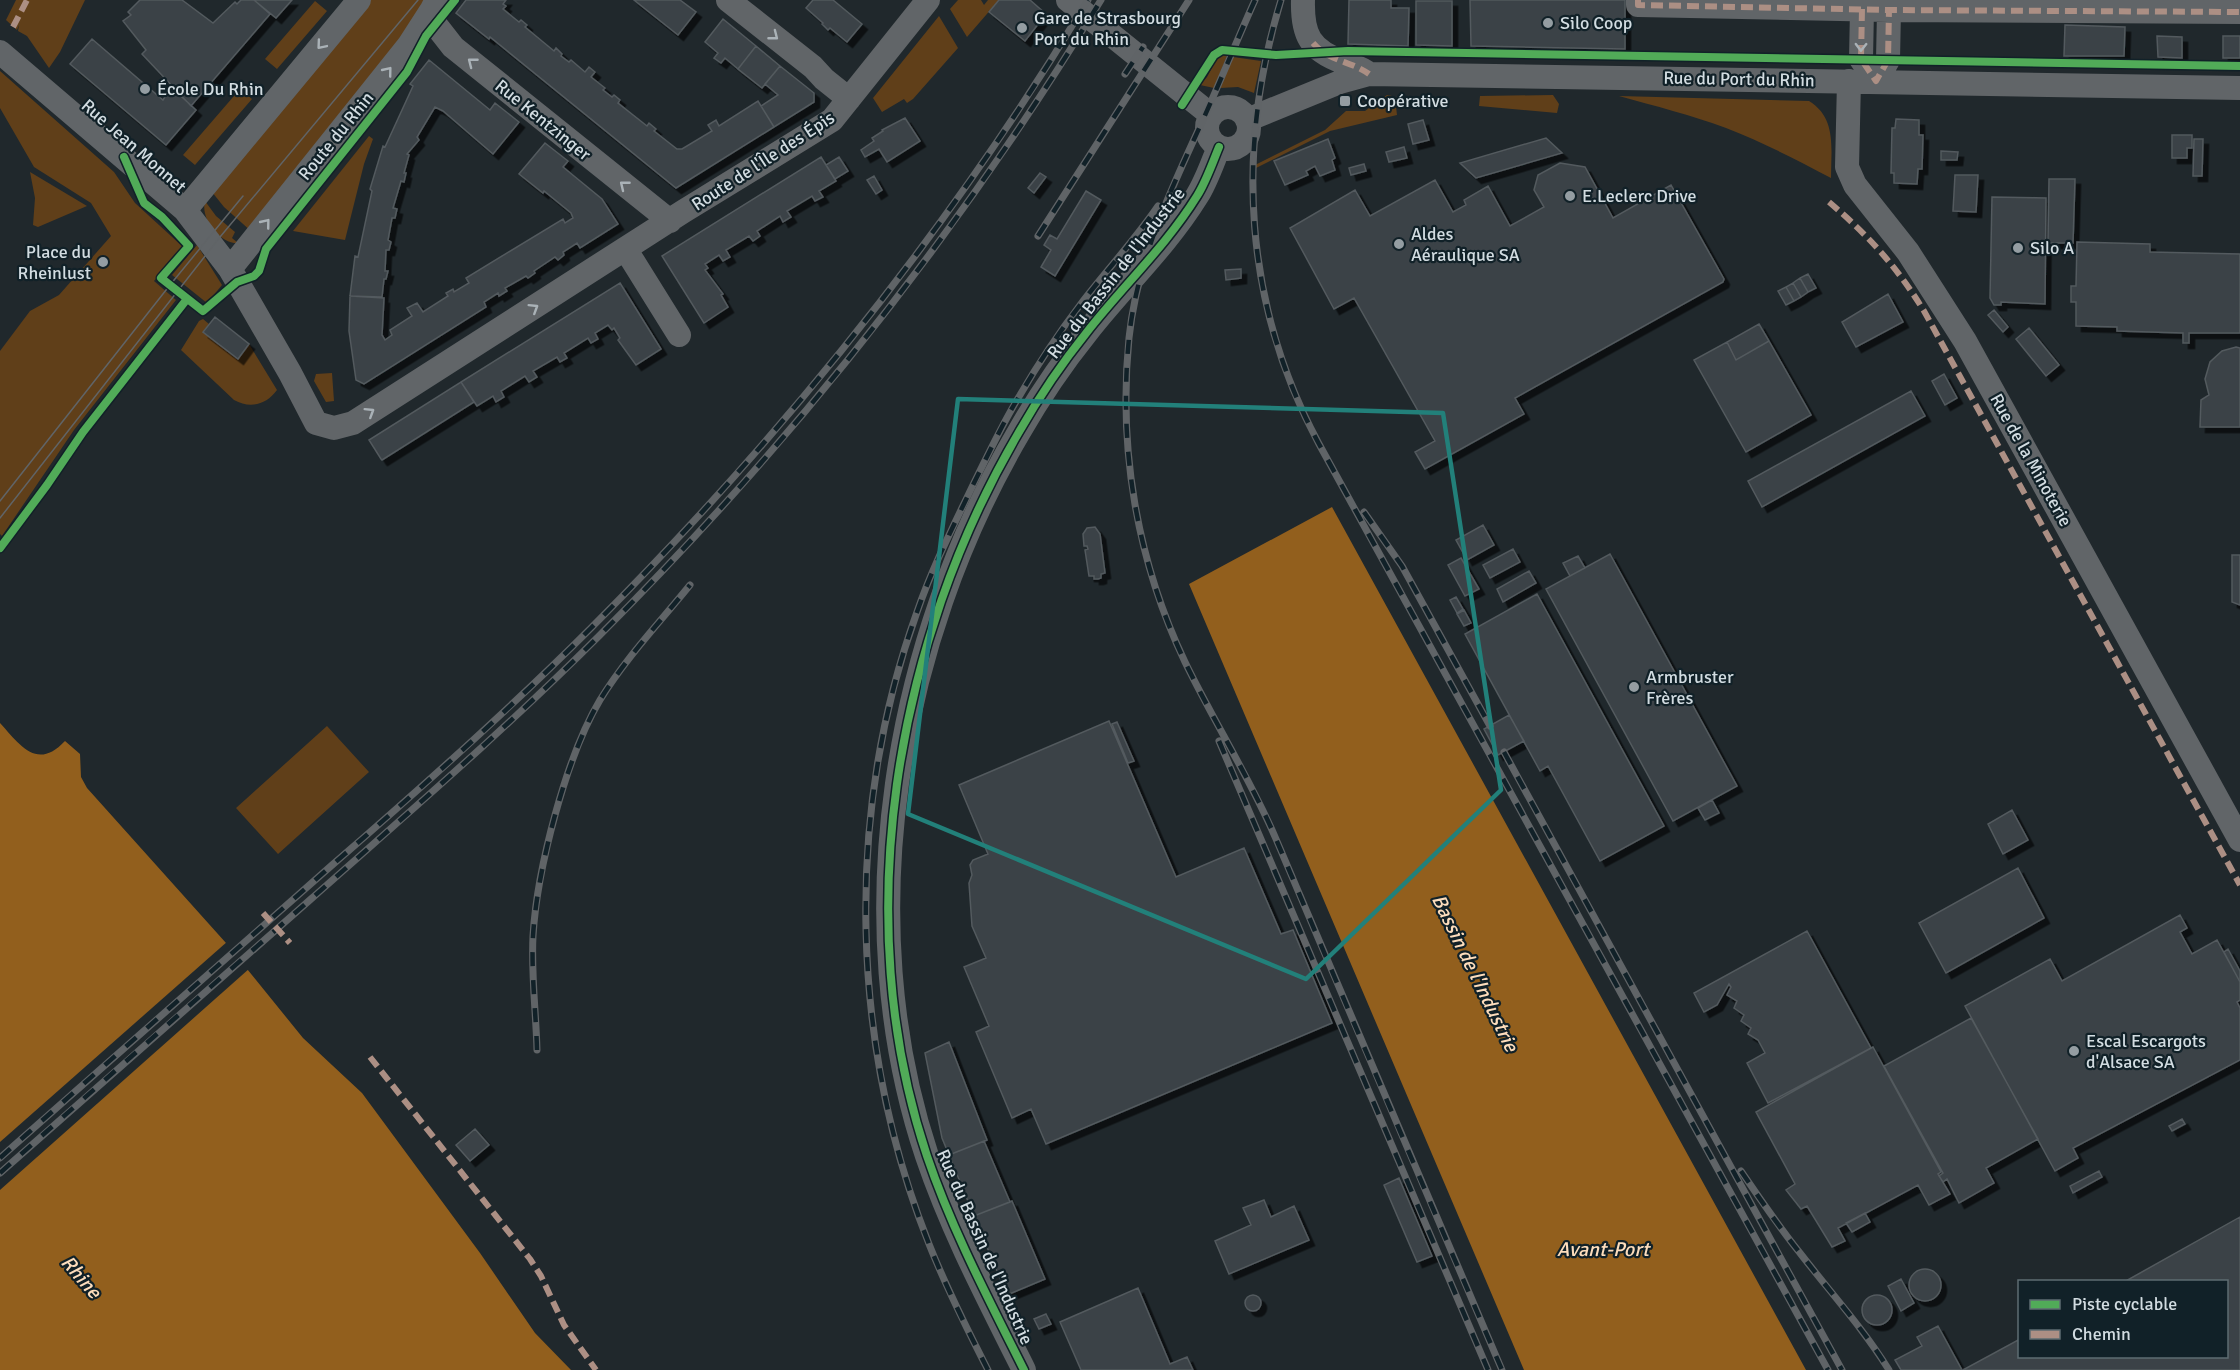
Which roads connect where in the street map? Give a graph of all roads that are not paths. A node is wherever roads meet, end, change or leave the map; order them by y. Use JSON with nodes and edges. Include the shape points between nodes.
{"nodes":[{"id":1,"x":359,"y":0,"type":"edge"},
{"id":2,"x":728,"y":0,"type":"edge"},
{"id":3,"x":928,"y":0,"type":"edge"},
{"id":4,"x":1068,"y":0,"type":"edge"},
{"id":5,"x":1303,"y":0,"type":"edge"},
{"id":6,"x":1638,"y":2,"type":"edge"},
{"id":7,"x":436,"y":4,"type":"edge"},
{"id":8,"x":1876,"y":7,"type":"edge"},
{"id":9,"x":2240,"y":12,"type":"edge"},
{"id":10,"x":0,"y":52,"type":"edge"},
{"id":11,"x":1370,"y":74,"type":"junction"},
{"id":12,"x":1849,"y":81,"type":"junction"},
{"id":13,"x":1876,"y":81,"type":"junction"},
{"id":14,"x":2240,"y":88,"type":"edge"},
{"id":15,"x":849,"y":99,"type":"junction"},
{"id":16,"x":1211,"y":116,"type":"junction"},
{"id":17,"x":1247,"y":120,"type":"junction"},
{"id":18,"x":1219,"y":147,"type":"junction"},
{"id":19,"x":186,"y":210,"type":"junction"},
{"id":20,"x":670,"y":221,"type":"junction"},
{"id":21,"x":626,"y":250,"type":"junction"},
{"id":22,"x":230,"y":269,"type":"junction"},
{"id":23,"x":679,"y":335,"type":"dead end"},
{"id":24,"x":316,"y":423,"type":"joint"},
{"id":25,"x":2240,"y":840,"type":"edge"},
{"id":26,"x":1024,"y":1370,"type":"edge"}],
"edges":[{"from":1,"to":19,"type":"street","one_way":true},
{"from":2,"to":15,"type":"street","one_way":true},
{"from":3,"to":15,"type":"street","name":"Route de l'Île des Épis"},
{"from":4,"to":16,"type":"street"},
{"from":5,"to":11,"type":"street","via":[[1303,24],[1321,53],[1359,66]]},
{"from":6,"to":8,"type":"street"},
{"from":20,"to":7,"type":"street","name":"Rue Kentzinger","one_way":true,"via":[[453,47],[435,24]]},
{"from":22,"to":7,"type":"street","name":"Route du Rhin","one_way":true,"via":[[409,45]]},
{"from":8,"to":9,"type":"street"},
{"from":8,"to":13,"type":"street","via":[[1861,59]]},
{"from":10,"to":19,"type":"street","name":"Rue Jean Monnet"},
{"from":11,"to":12,"type":"street","name":"Rue du Port du Rhin"},
{"from":11,"to":17,"type":"street","name":"Rue du Port du Rhin","via":[[1340,82]]},
{"from":12,"to":13,"type":"street","name":"Rue du Port du Rhin"},
{"from":12,"to":25,"type":"street","name":"Rue de la Minoterie","via":[[1847,167],[1855,185],[1908,252],[1965,341]]},
{"from":13,"to":14,"type":"street","name":"Rue du Port du Rhin"},
{"from":15,"to":20,"type":"street","name":"Route de l'Île des Épis","via":[[832,120]]},
{"from":16,"to":17,"type":"street","via":[[1218,109],[1231,108]]},
{"from":16,"to":18,"type":"street","via":[[1208,137]]},
{"from":17,"to":18,"type":"street","via":[[1249,133],[1240,146],[1231,150]]},
{"from":18,"to":26,"type":"street","name":"Rue du Bassin de l'Industrie","via":[[1198,194],[1142,269],[1085,334],[1020,430],[991,482],[930,633],[918,675],[896,793],[890,959],[908,1086],[946,1207]]},
{"from":19,"to":22,"type":"street","name":"Rue Jean Monnet"},
{"from":20,"to":21,"type":"street","name":"Route de l'Île des Épis"},
{"from":21,"to":23,"type":"street"},
{"from":24,"to":21,"type":"street","name":"Route de l'Île des Épis","one_way":true,"via":[[333,428],[353,423]]},
{"from":22,"to":24,"type":"street","name":"Rue Jean Monnet"}]}
